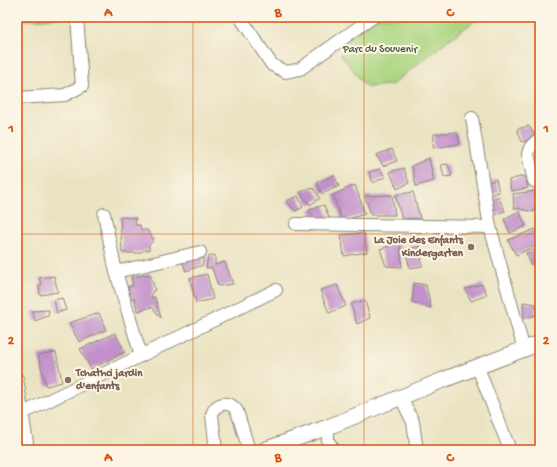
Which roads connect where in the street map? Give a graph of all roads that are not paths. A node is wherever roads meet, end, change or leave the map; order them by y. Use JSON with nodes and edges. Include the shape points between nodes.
{"nodes":[{"id":1,"x":77,"y":17,"type":"edge"},
{"id":2,"x":240,"y":17,"type":"edge"},
{"id":3,"x":373,"y":17,"type":"edge"},
{"id":4,"x":17,"y":98,"type":"edge"},
{"id":5,"x":472,"y":118,"type":"dead end"},
{"id":6,"x":540,"y":139,"type":"edge"},
{"id":7,"x":534,"y":181,"type":"dead end"},
{"id":8,"x":104,"y":214,"type":"dead end"},
{"id":9,"x":296,"y":224,"type":"dead end"},
{"id":10,"x":490,"y":227,"type":"junction"},
{"id":11,"x":200,"y":252,"type":"dead end"},
{"id":12,"x":116,"y":272,"type":"junction"},
{"id":13,"x":276,"y":290,"type":"dead end"},
{"id":14,"x":540,"y":343,"type":"edge"},
{"id":15,"x":524,"y":350,"type":"junction"},
{"id":16,"x":141,"y":356,"type":"junction"},
{"id":17,"x":478,"y":368,"type":"junction"},
{"id":18,"x":17,"y":379,"type":"edge"},
{"id":19,"x":400,"y":398,"type":"junction"},
{"id":20,"x":21,"y":414,"type":"junction"},
{"id":21,"x":328,"y":427,"type":"junction"},
{"id":22,"x":28,"y":450,"type":"edge"},
{"id":23,"x":216,"y":450,"type":"edge"},
{"id":24,"x":249,"y":450,"type":"edge"},
{"id":25,"x":264,"y":450,"type":"edge"},
{"id":26,"x":334,"y":450,"type":"edge"},
{"id":27,"x":418,"y":450,"type":"edge"},
{"id":28,"x":510,"y":450,"type":"edge"}],
"edges":[{"from":1,"to":4,"type":"street","via":[[82,86],[65,95]]},
{"from":2,"to":3,"type":"street","via":[[272,65],[286,72],[300,70]]},
{"from":5,"to":10,"type":"street"},
{"from":6,"to":7,"type":"street","via":[[533,144],[528,154]]},
{"from":8,"to":12,"type":"street"},
{"from":9,"to":10,"type":"street"},
{"from":10,"to":15,"type":"street"},
{"from":11,"to":12,"type":"street"},
{"from":12,"to":16,"type":"street"},
{"from":13,"to":16,"type":"street"},
{"from":14,"to":15,"type":"main road"},
{"from":15,"to":17,"type":"main road"},
{"from":16,"to":20,"type":"street"},
{"from":17,"to":19,"type":"main road"},
{"from":17,"to":28,"type":"street"},
{"from":18,"to":20,"type":"street"},
{"from":19,"to":21,"type":"main road"},
{"from":19,"to":27,"type":"street","via":[[410,415]]},
{"from":20,"to":22,"type":"street"},
{"from":21,"to":25,"type":"main road"},
{"from":21,"to":26,"type":"street","via":[[328,441]]},
{"from":23,"to":24,"type":"street","via":[[213,410],[227,403],[234,406],[237,411]]}]}
